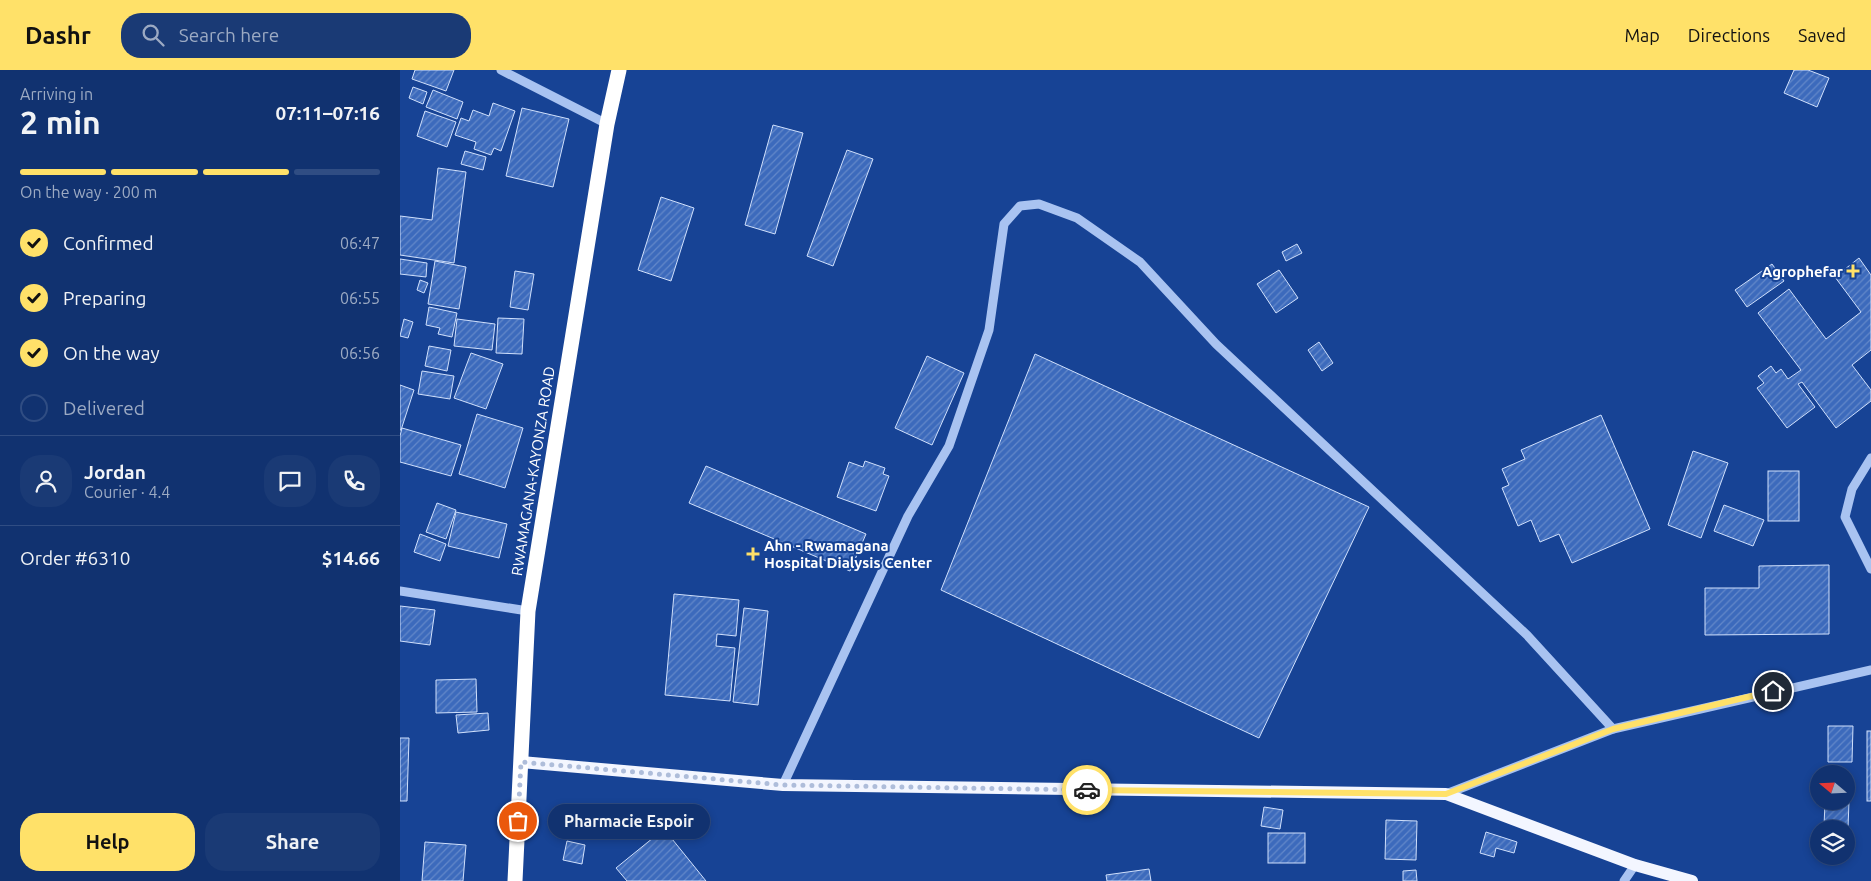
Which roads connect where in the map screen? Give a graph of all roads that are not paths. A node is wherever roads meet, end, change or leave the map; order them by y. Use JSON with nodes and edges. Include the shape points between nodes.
{"nodes":[{"id":1,"x":501,"y":70,"type":"edge"},
{"id":2,"x":619,"y":70,"type":"edge"},
{"id":3,"x":607,"y":124,"type":"junction"},
{"id":4,"x":1871,"y":458,"type":"edge"},
{"id":5,"x":1871,"y":568,"type":"edge"},
{"id":6,"x":400,"y":591,"type":"edge"},
{"id":7,"x":528,"y":611,"type":"junction"},
{"id":8,"x":1871,"y":670,"type":"edge"},
{"id":9,"x":1613,"y":729,"type":"junction"},
{"id":10,"x":521,"y":762,"type":"junction"},
{"id":11,"x":783,"y":785,"type":"junction"},
{"id":12,"x":1446,"y":794,"type":"junction"},
{"id":13,"x":1635,"y":865,"type":"junction"},
{"id":14,"x":515,"y":881,"type":"edge"},
{"id":15,"x":1624,"y":881,"type":"edge"},
{"id":16,"x":1692,"y":881,"type":"edge"}],
"edges":[{"from":1,"to":3,"type":"street"},
{"from":2,"to":3,"type":"highway","name":"RWAMAGANA-KAYONZA ROAD"},
{"from":3,"to":7,"type":"highway","name":"RWAMAGANA-KAYONZA ROAD"},
{"from":4,"to":5,"type":"street","via":[[1852,489],[1845,517]]},
{"from":6,"to":7,"type":"street"},
{"from":7,"to":10,"type":"highway","name":"RWAMAGANA-KAYONZA ROAD"},
{"from":8,"to":9,"type":"street"},
{"from":9,"to":11,"type":"street","via":[[1528,635],[1216,344],[1140,262],[1077,218],[1039,204],[1020,206],[1004,224],[990,330],[949,446],[908,516]]},
{"from":9,"to":12,"type":"street"},
{"from":10,"to":11,"type":"main road"},
{"from":10,"to":14,"type":"highway","name":"RWAMAGANA-KAYONZA ROAD"},
{"from":11,"to":12,"type":"main road"},
{"from":12,"to":13,"type":"main road"},
{"from":13,"to":15,"type":"street"},
{"from":13,"to":16,"type":"main road"}]}
